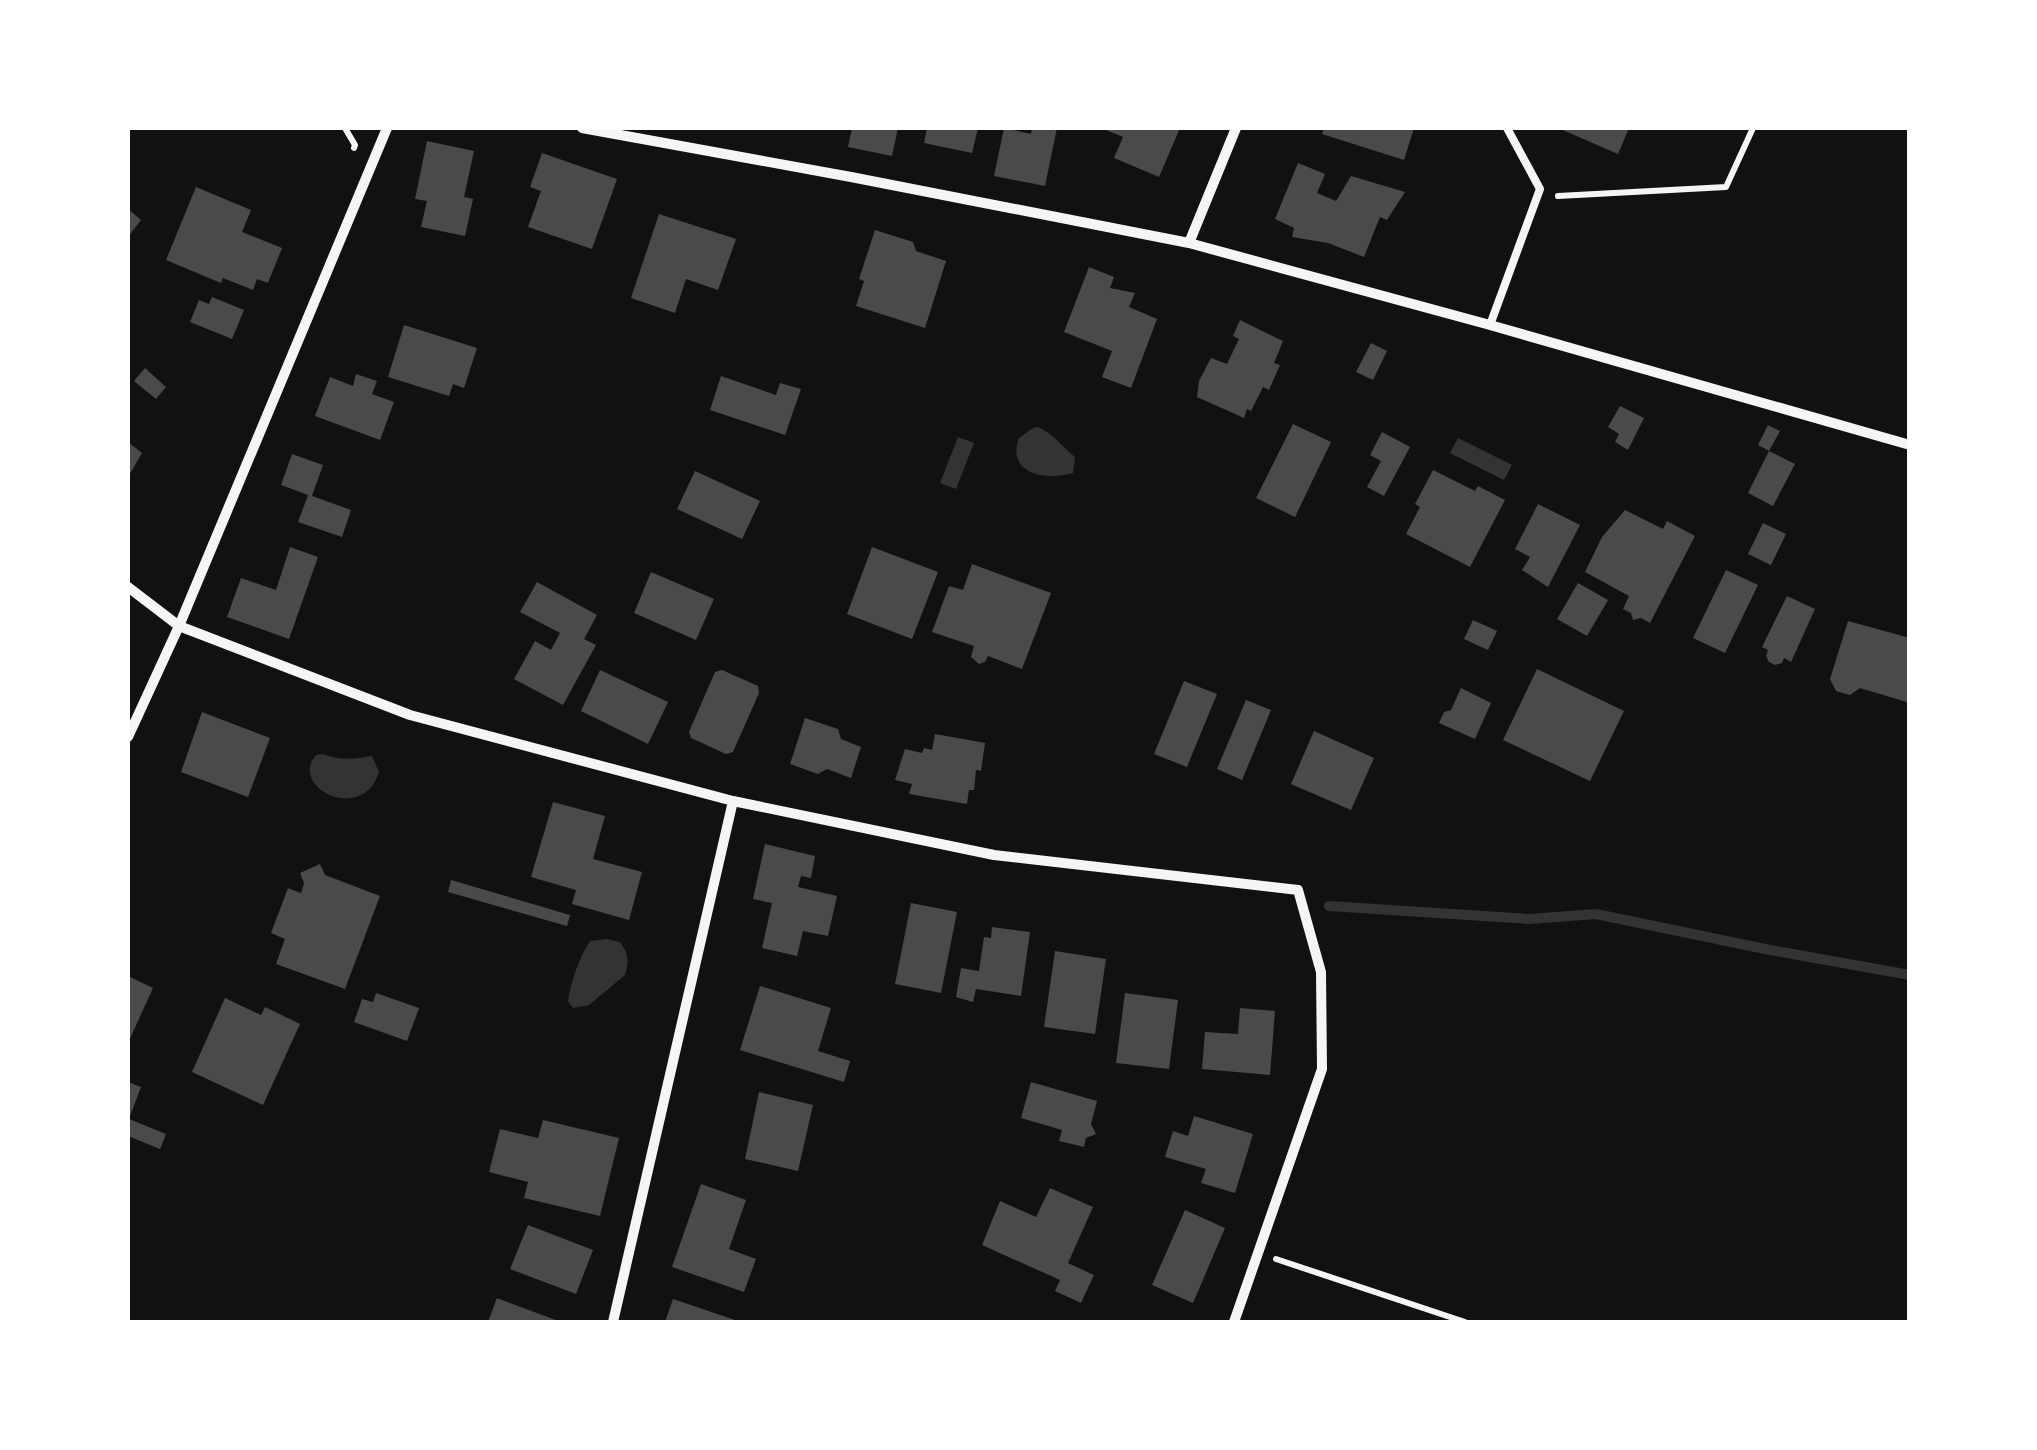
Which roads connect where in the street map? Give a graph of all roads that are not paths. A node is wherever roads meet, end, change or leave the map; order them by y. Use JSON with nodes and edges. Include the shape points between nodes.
{"nodes":[{"id":1,"x":387,"y":128,"type":"edge"},
{"id":2,"x":582,"y":128,"type":"edge"},
{"id":3,"x":1236,"y":128,"type":"edge"},
{"id":4,"x":1507,"y":128,"type":"edge"},
{"id":5,"x":1189,"y":243,"type":"junction"},
{"id":6,"x":1490,"y":326,"type":"junction"},
{"id":7,"x":1910,"y":445,"type":"edge"},
{"id":8,"x":128,"y":587,"type":"edge"},
{"id":9,"x":179,"y":626,"type":"junction"},
{"id":10,"x":128,"y":737,"type":"edge"},
{"id":11,"x":732,"y":801,"type":"junction"},
{"id":12,"x":613,"y":1322,"type":"edge"},
{"id":13,"x":1234,"y":1322,"type":"edge"}],
"edges":[{"from":1,"to":9,"type":"street"},
{"from":2,"to":5,"type":"street"},
{"from":3,"to":5,"type":"street"},
{"from":4,"to":6,"type":"lane","via":[[1540,189]]},
{"from":5,"to":6,"type":"street"},
{"from":6,"to":7,"type":"street"},
{"from":8,"to":9,"type":"street"},
{"from":9,"to":10,"type":"street"},
{"from":9,"to":11,"type":"street","via":[[410,715]]},
{"from":11,"to":12,"type":"street"},
{"from":11,"to":13,"type":"street","via":[[994,855],[1298,890],[1321,972],[1322,1068]]}]}
